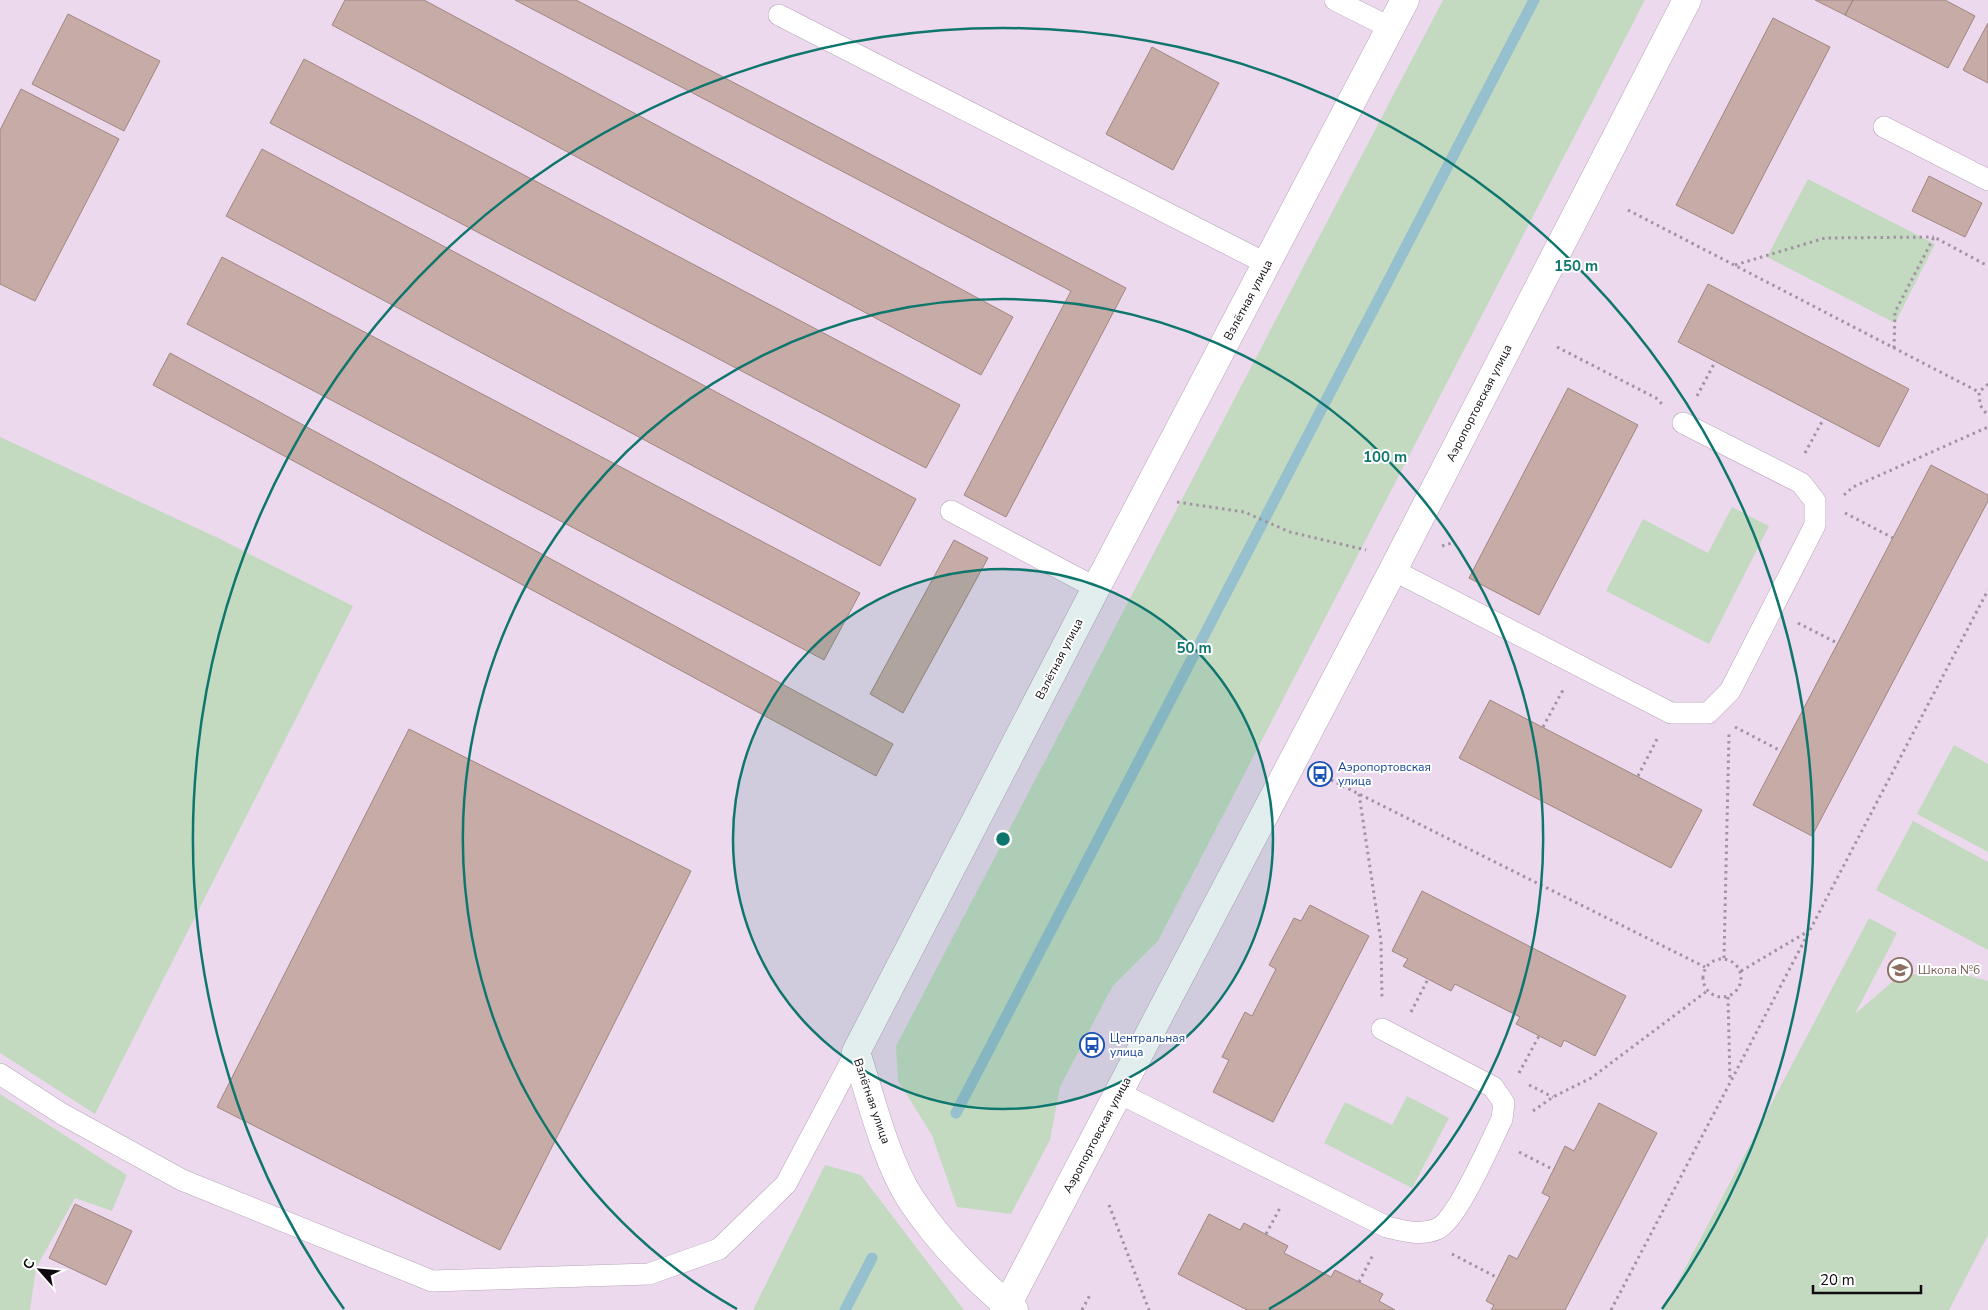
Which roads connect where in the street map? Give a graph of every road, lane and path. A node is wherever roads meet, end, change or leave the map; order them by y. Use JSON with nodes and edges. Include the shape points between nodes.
{"nodes":[{"id":1,"x":1335,"y":0,"type":"edge"},
{"id":2,"x":1406,"y":0,"type":"edge"},
{"id":3,"x":1687,"y":0,"type":"edge"},
{"id":4,"x":779,"y":15,"type":"dead end"},
{"id":5,"x":1391,"y":28,"type":"junction"},
{"id":6,"x":1884,"y":127,"type":"dead end"},
{"id":7,"x":1988,"y":180,"type":"edge"},
{"id":8,"x":1628,"y":210,"type":"dead end"},
{"id":9,"x":1934,"y":238,"type":"junction"},
{"id":10,"x":1267,"y":264,"type":"junction"},
{"id":11,"x":1735,"y":265,"type":"junction"},
{"id":12,"x":1988,"y":266,"type":"edge"},
{"id":13,"x":1557,"y":347,"type":"dead end"},
{"id":14,"x":1894,"y":348,"type":"junction"},
{"id":15,"x":1715,"y":362,"type":"dead end"},
{"id":16,"x":1988,"y":384,"type":"edge"},
{"id":17,"x":1979,"y":392,"type":"junction"},
{"id":18,"x":1988,"y":416,"type":"edge"},
{"id":19,"x":1824,"y":418,"type":"dead end"},
{"id":20,"x":1683,"y":423,"type":"junction"},
{"id":21,"x":1988,"y":427,"type":"edge"},
{"id":22,"x":1792,"y":479,"type":"junction"},
{"id":23,"x":1174,"y":501,"type":"dead end"},
{"id":24,"x":1824,"y":504,"type":"junction"},
{"id":25,"x":951,"y":511,"type":"dead end"},
{"id":26,"x":1893,"y":538,"type":"dead end"},
{"id":27,"x":1384,"y":561,"type":"junction"},
{"id":28,"x":1096,"y":588,"type":"junction"},
{"id":29,"x":1988,"y":590,"type":"edge"},
{"id":30,"x":1772,"y":609,"type":"junction"},
{"id":31,"x":1837,"y":643,"type":"dead end"},
{"id":32,"x":1576,"y":664,"type":"junction"},
{"id":33,"x":1671,"y":713,"type":"junction"},
{"id":34,"x":1708,"y":713,"type":"junction"},
{"id":35,"x":1729,"y":724,"type":"junction"},
{"id":36,"x":1543,"y":727,"type":"dead end"},
{"id":37,"x":1781,"y":751,"type":"dead end"},
{"id":38,"x":1638,"y":776,"type":"dead end"},
{"id":39,"x":1331,"y":780,"type":"dead end"},
{"id":40,"x":1359,"y":794,"type":"junction"},
{"id":41,"x":1809,"y":931,"type":"junction"},
{"id":42,"x":1724,"y":958,"type":"junction"},
{"id":43,"x":1705,"y":968,"type":"junction"},
{"id":44,"x":1741,"y":971,"type":"junction"},
{"id":45,"x":1428,"y":979,"type":"dead end"},
{"id":46,"x":1707,"y":991,"type":"junction"},
{"id":47,"x":1728,"y":997,"type":"junction"},
{"id":48,"x":1390,"y":1033,"type":"junction"},
{"id":49,"x":1539,"y":1036,"type":"dead end"},
{"id":50,"x":856,"y":1052,"type":"junction"},
{"id":51,"x":0,"y":1074,"type":"edge"},
{"id":52,"x":1516,"y":1078,"type":"junction"},
{"id":53,"x":1730,"y":1083,"type":"junction"},
{"id":54,"x":1119,"y":1093,"type":"junction"},
{"id":55,"x":1553,"y":1097,"type":"junction"},
{"id":56,"x":1504,"y":1103,"type":"junction"},
{"id":57,"x":1493,"y":1138,"type":"junction"},
{"id":58,"x":1554,"y":1170,"type":"dead end"},
{"id":59,"x":1109,"y":1205,"type":"dead end"},
{"id":60,"x":1413,"y":1233,"type":"junction"},
{"id":61,"x":1498,"y":1278,"type":"dead end"},
{"id":62,"x":1090,"y":1295,"type":"dead end"},
{"id":63,"x":1008,"y":1308,"type":"edge"},
{"id":64,"x":1082,"y":1310,"type":"edge"},
{"id":65,"x":1149,"y":1310,"type":"edge"},
{"id":66,"x":1611,"y":1310,"type":"edge"}],
"edges":[{"from":1,"to":5,"type":"lane"},
{"from":2,"to":5,"type":"street","name":"Взлётная улица"},
{"from":3,"to":27,"type":"street","name":"Аэропортовская улица"},
{"from":4,"to":10,"type":"lane"},
{"from":5,"to":10,"type":"street","name":"Взлётная улица"},
{"from":6,"to":7,"type":"lane"},
{"from":8,"to":11,"type":"path"},
{"from":9,"to":11,"type":"path","via":[[1825,238]]},
{"from":9,"to":12,"type":"path"},
{"from":9,"to":14,"type":"path","via":[[1895,312]]},
{"from":10,"to":28,"type":"street","name":"Взлётная улица"},
{"from":11,"to":14,"type":"path"},
{"from":13,"to":20,"type":"path","via":[[1656,398]]},
{"from":14,"to":17,"type":"path"},
{"from":15,"to":20,"type":"path"},
{"from":16,"to":17,"type":"path"},
{"from":17,"to":18,"type":"path","via":[[1980,405]]},
{"from":19,"to":22,"type":"path"},
{"from":20,"to":22,"type":"lane"},
{"from":21,"to":24,"type":"path"},
{"from":22,"to":24,"type":"lane"},
{"from":23,"to":27,"type":"path","via":[[1244,512],[1290,532]]},
{"from":24,"to":26,"type":"path"},
{"from":24,"to":30,"type":"lane"},
{"from":25,"to":28,"type":"lane"},
{"from":27,"to":32,"type":"lane"},
{"from":27,"to":54,"type":"street","name":"Аэропортовская улица"},
{"from":28,"to":50,"type":"street","name":"Взлётная улица"},
{"from":29,"to":41,"type":"path"},
{"from":30,"to":31,"type":"path"},
{"from":30,"to":34,"type":"lane","via":[[1730,691]]},
{"from":32,"to":33,"type":"lane"},
{"from":32,"to":36,"type":"path"},
{"from":33,"to":34,"type":"lane"},
{"from":33,"to":38,"type":"path"},
{"from":34,"to":35,"type":"path"},
{"from":35,"to":37,"type":"path"},
{"from":35,"to":42,"type":"path"},
{"from":39,"to":40,"type":"path"},
{"from":40,"to":43,"type":"path"},
{"from":40,"to":48,"type":"path","via":[[1381,941]]},
{"from":41,"to":44,"type":"path"},
{"from":41,"to":53,"type":"path"},
{"from":42,"to":43,"type":"path","via":[[1713,960]]},
{"from":42,"to":44,"type":"path","via":[[1735,962]]},
{"from":43,"to":46,"type":"path","via":[[1702,980]]},
{"from":44,"to":47,"type":"path","via":[[1742,982]]},
{"from":45,"to":48,"type":"path"},
{"from":46,"to":47,"type":"path","via":[[1716,997]]},
{"from":46,"to":55,"type":"path","via":[[1591,1078]]},
{"from":47,"to":53,"type":"path"},
{"from":48,"to":56,"type":"lane","via":[[1493,1087]]},
{"from":49,"to":52,"type":"path"},
{"from":50,"to":51,"type":"lane","via":[[786,1184],[718,1249],[649,1274],[441,1281],[432,1281],[182,1180],[62,1114]]},
{"from":50,"to":63,"type":"street","name":"Взлётная улица","via":[[890,1154],[910,1198],[970,1274]]},
{"from":52,"to":55,"type":"path"},
{"from":52,"to":56,"type":"path"},
{"from":53,"to":66,"type":"path"},
{"from":54,"to":60,"type":"lane","via":[[1387,1227]]},
{"from":54,"to":63,"type":"street","name":"Аэропортовская улица"},
{"from":55,"to":57,"type":"path"},
{"from":56,"to":57,"type":"lane","via":[[1502,1119]]},
{"from":57,"to":58,"type":"path"},
{"from":57,"to":60,"type":"lane","via":[[1455,1211],[1438,1229]]},
{"from":59,"to":65,"type":"path"},
{"from":60,"to":61,"type":"path"},
{"from":62,"to":64,"type":"path"}]}
